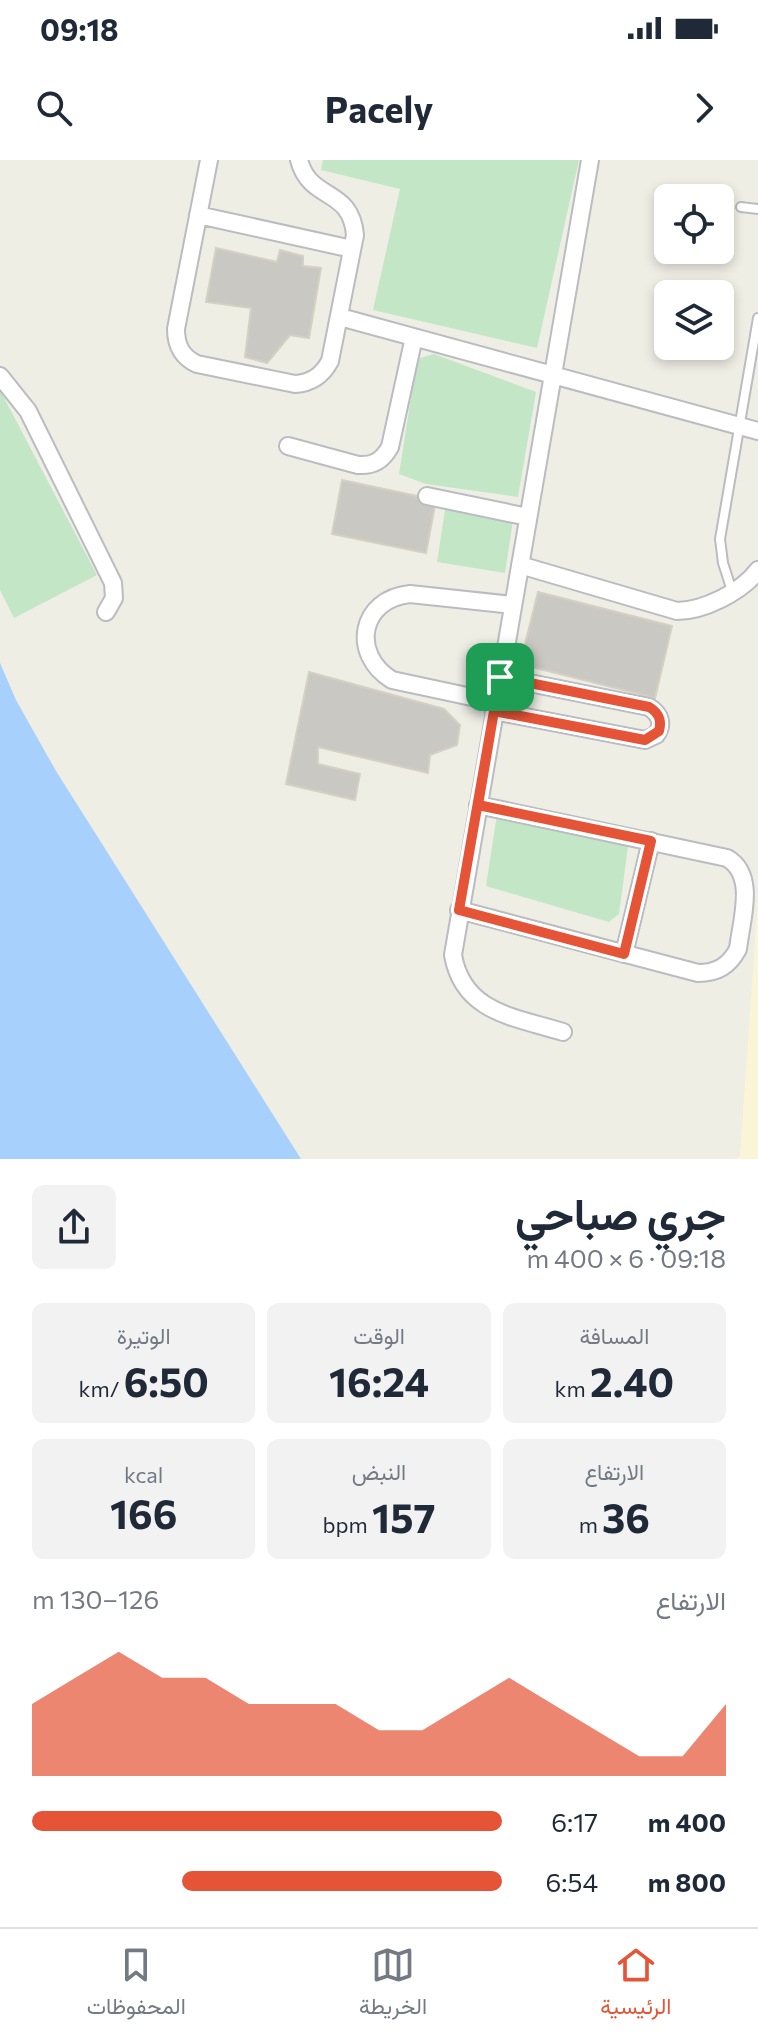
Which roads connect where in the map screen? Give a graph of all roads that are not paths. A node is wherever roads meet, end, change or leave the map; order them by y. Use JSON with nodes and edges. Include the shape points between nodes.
{"nodes":[{"id":1,"x":209,"y":160,"type":"edge"},
{"id":2,"x":299,"y":160,"type":"edge"},
{"id":3,"x":590,"y":160,"type":"edge"},
{"id":4,"x":741,"y":207,"type":"dead end"},
{"id":5,"x":758,"y":209,"type":"edge"},
{"id":6,"x":198,"y":215,"type":"junction"},
{"id":7,"x":352,"y":249,"type":"junction"},
{"id":8,"x":340,"y":317,"type":"junction"},
{"id":9,"x":758,"y":318,"type":"edge"},
{"id":10,"x":414,"y":337,"type":"junction"},
{"id":11,"x":553,"y":375,"type":"junction"},
{"id":12,"x":0,"y":376,"type":"edge"},
{"id":13,"x":739,"y":424,"type":"junction"},
{"id":14,"x":758,"y":431,"type":"edge"},
{"id":15,"x":288,"y":446,"type":"dead end"},
{"id":16,"x":427,"y":496,"type":"dead end"},
{"id":17,"x":528,"y":517,"type":"junction"},
{"id":18,"x":520,"y":565,"type":"junction"},
{"id":19,"x":758,"y":570,"type":"edge"},
{"id":20,"x":732,"y":591,"type":"junction"},
{"id":21,"x":513,"y":605,"type":"junction"},
{"id":22,"x":106,"y":612,"type":"dead end"},
{"id":23,"x":500,"y":677,"type":"junction"},
{"id":24,"x":495,"y":706,"type":"junction"},
{"id":25,"x":478,"y":805,"type":"junction"},
{"id":26,"x":651,"y":841,"type":"junction"},
{"id":27,"x":459,"y":910,"type":"junction"},
{"id":28,"x":624,"y":954,"type":"junction"},
{"id":29,"x":563,"y":1032,"type":"dead end"}],
"edges":[{"from":1,"to":6,"type":"street"},
{"from":2,"to":7,"type":"street","via":[[316,188],[347,209],[354,223]]},
{"from":3,"to":11,"type":"street"},
{"from":4,"to":5,"type":"lane"},
{"from":6,"to":7,"type":"street"},
{"from":6,"to":8,"type":"street","via":[[176,329],[185,357],[197,364],[304,384],[330,361]]},
{"from":7,"to":8,"type":"street"},
{"from":8,"to":10,"type":"street"},
{"from":9,"to":13,"type":"lane"},
{"from":10,"to":11,"type":"street"},
{"from":10,"to":15,"type":"street","via":[[390,447],[380,460],[358,465]]},
{"from":11,"to":13,"type":"street"},
{"from":11,"to":17,"type":"street"},
{"from":12,"to":22,"type":"street","via":[[28,411],[113,583],[114,598]]},
{"from":13,"to":14,"type":"street"},
{"from":13,"to":20,"type":"lane","via":[[720,539]]},
{"from":16,"to":17,"type":"street"},
{"from":17,"to":18,"type":"street"},
{"from":18,"to":20,"type":"street","via":[[677,611],[695,609]]},
{"from":18,"to":21,"type":"street"},
{"from":19,"to":20,"type":"street"},
{"from":21,"to":23,"type":"street"},
{"from":21,"to":24,"type":"street","via":[[399,595],[380,605],[365,635],[369,657],[392,680]]},
{"from":23,"to":24,"type":"street"},
{"from":23,"to":24,"type":"street","via":[[649,707],[661,725],[645,740]]},
{"from":24,"to":25,"type":"street"},
{"from":25,"to":26,"type":"street"},
{"from":25,"to":27,"type":"street"},
{"from":26,"to":28,"type":"street"},
{"from":26,"to":28,"type":"street","via":[[727,858],[740,867],[745,882],[738,949],[726,965],[708,973]]},
{"from":27,"to":28,"type":"street"},
{"from":27,"to":29,"type":"street","via":[[453,955],[467,991],[499,1013]]}]}
